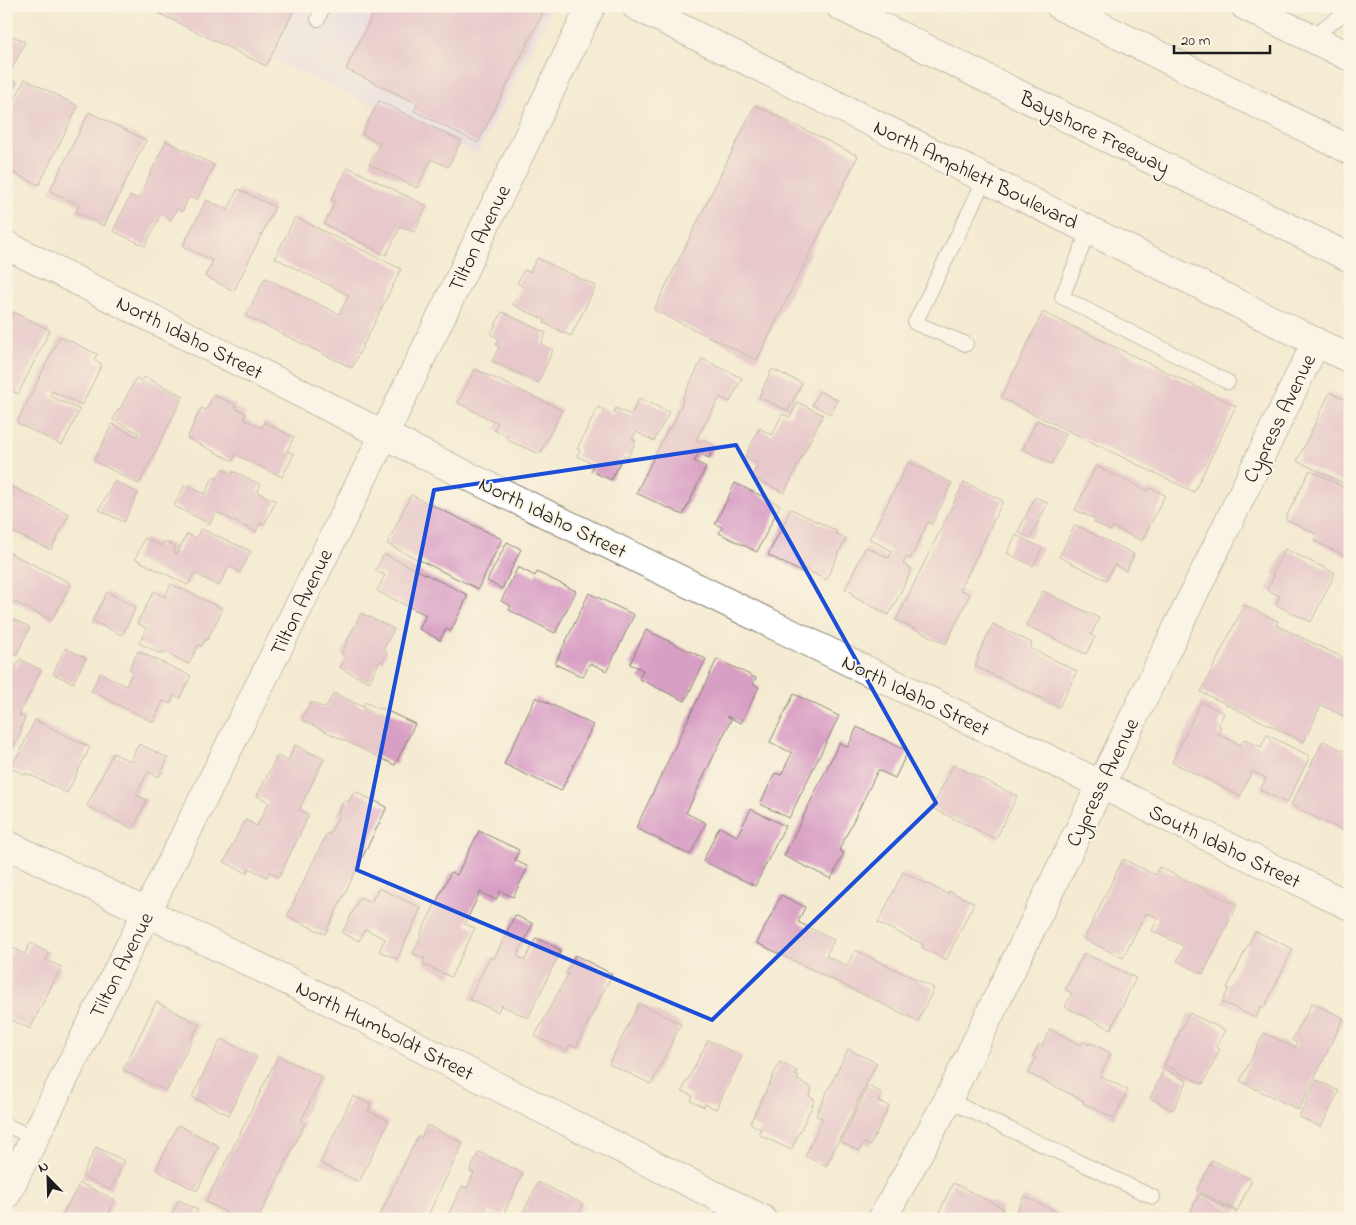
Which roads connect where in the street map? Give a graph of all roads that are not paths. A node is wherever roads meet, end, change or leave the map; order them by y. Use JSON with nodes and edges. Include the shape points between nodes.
{"nodes":[{"id":1,"x":591,"y":6,"type":"edge"},
{"id":2,"x":636,"y":6,"type":"edge"},
{"id":3,"x":840,"y":6,"type":"edge"},
{"id":4,"x":1060,"y":6,"type":"edge"},
{"id":5,"x":1245,"y":6,"type":"edge"},
{"id":6,"x":1350,"y":9,"type":"edge"},
{"id":7,"x":1310,"y":38,"type":"junction"},
{"id":8,"x":1350,"y":57,"type":"edge"},
{"id":9,"x":1350,"y":150,"type":"edge"},
{"id":10,"x":985,"y":179,"type":"junction"},
{"id":11,"x":1089,"y":230,"type":"junction"},
{"id":12,"x":6,"y":245,"type":"edge"},
{"id":13,"x":1350,"y":258,"type":"edge"},
{"id":14,"x":1316,"y":342,"type":"junction"},
{"id":15,"x":966,"y":344,"type":"dead end"},
{"id":16,"x":1350,"y":359,"type":"edge"},
{"id":17,"x":1228,"y":382,"type":"dead end"},
{"id":18,"x":384,"y":435,"type":"junction"},
{"id":19,"x":1101,"y":785,"type":"junction"},
{"id":20,"x":6,"y":844,"type":"edge"},
{"id":21,"x":1350,"y":906,"type":"edge"},
{"id":22,"x":147,"y":913,"type":"junction"},
{"id":23,"x":948,"y":1100,"type":"junction"},
{"id":24,"x":6,"y":1125,"type":"edge"},
{"id":25,"x":34,"y":1138,"type":"junction"},
{"id":26,"x":6,"y":1195,"type":"edge"},
{"id":27,"x":1153,"y":1197,"type":"dead end"},
{"id":28,"x":762,"y":1219,"type":"edge"},
{"id":29,"x":882,"y":1219,"type":"edge"}],
"edges":[{"from":1,"to":18,"type":"main road","name":"Tilton Avenue"},
{"from":2,"to":10,"type":"main road","name":"North Amphlett Boulevard"},
{"from":3,"to":13,"type":"main road","name":"Bayshore Freeway"},
{"from":4,"to":9,"type":"main road"},
{"from":5,"to":7,"type":"main road"},
{"from":6,"to":7,"type":"lane"},
{"from":7,"to":8,"type":"main road"},
{"from":10,"to":11,"type":"main road","name":"North Amphlett Boulevard"},
{"from":10,"to":15,"type":"lane","via":[[915,323]]},
{"from":11,"to":14,"type":"main road","name":"North Amphlett Boulevard"},
{"from":11,"to":17,"type":"lane","via":[[1062,297]]},
{"from":12,"to":18,"type":"main road","name":"North Idaho Street"},
{"from":14,"to":16,"type":"main road","name":"North Amphlett Boulevard"},
{"from":14,"to":19,"type":"main road","name":"Cypress Avenue"},
{"from":18,"to":19,"type":"main road","name":"North Idaho Street"},
{"from":18,"to":22,"type":"main road","name":"Tilton Avenue"},
{"from":19,"to":21,"type":"main road","name":"South Idaho Street"},
{"from":19,"to":23,"type":"main road","name":"Cypress Avenue"},
{"from":20,"to":22,"type":"main road","name":"North Humboldt Street"},
{"from":22,"to":25,"type":"main road","name":"Tilton Avenue"},
{"from":22,"to":28,"type":"main road","name":"North Humboldt Street"},
{"from":23,"to":27,"type":"lane"},
{"from":23,"to":29,"type":"main road","name":"Cypress Avenue"},
{"from":24,"to":25,"type":"lane"},
{"from":25,"to":26,"type":"main road","name":"Tilton Avenue"}]}
